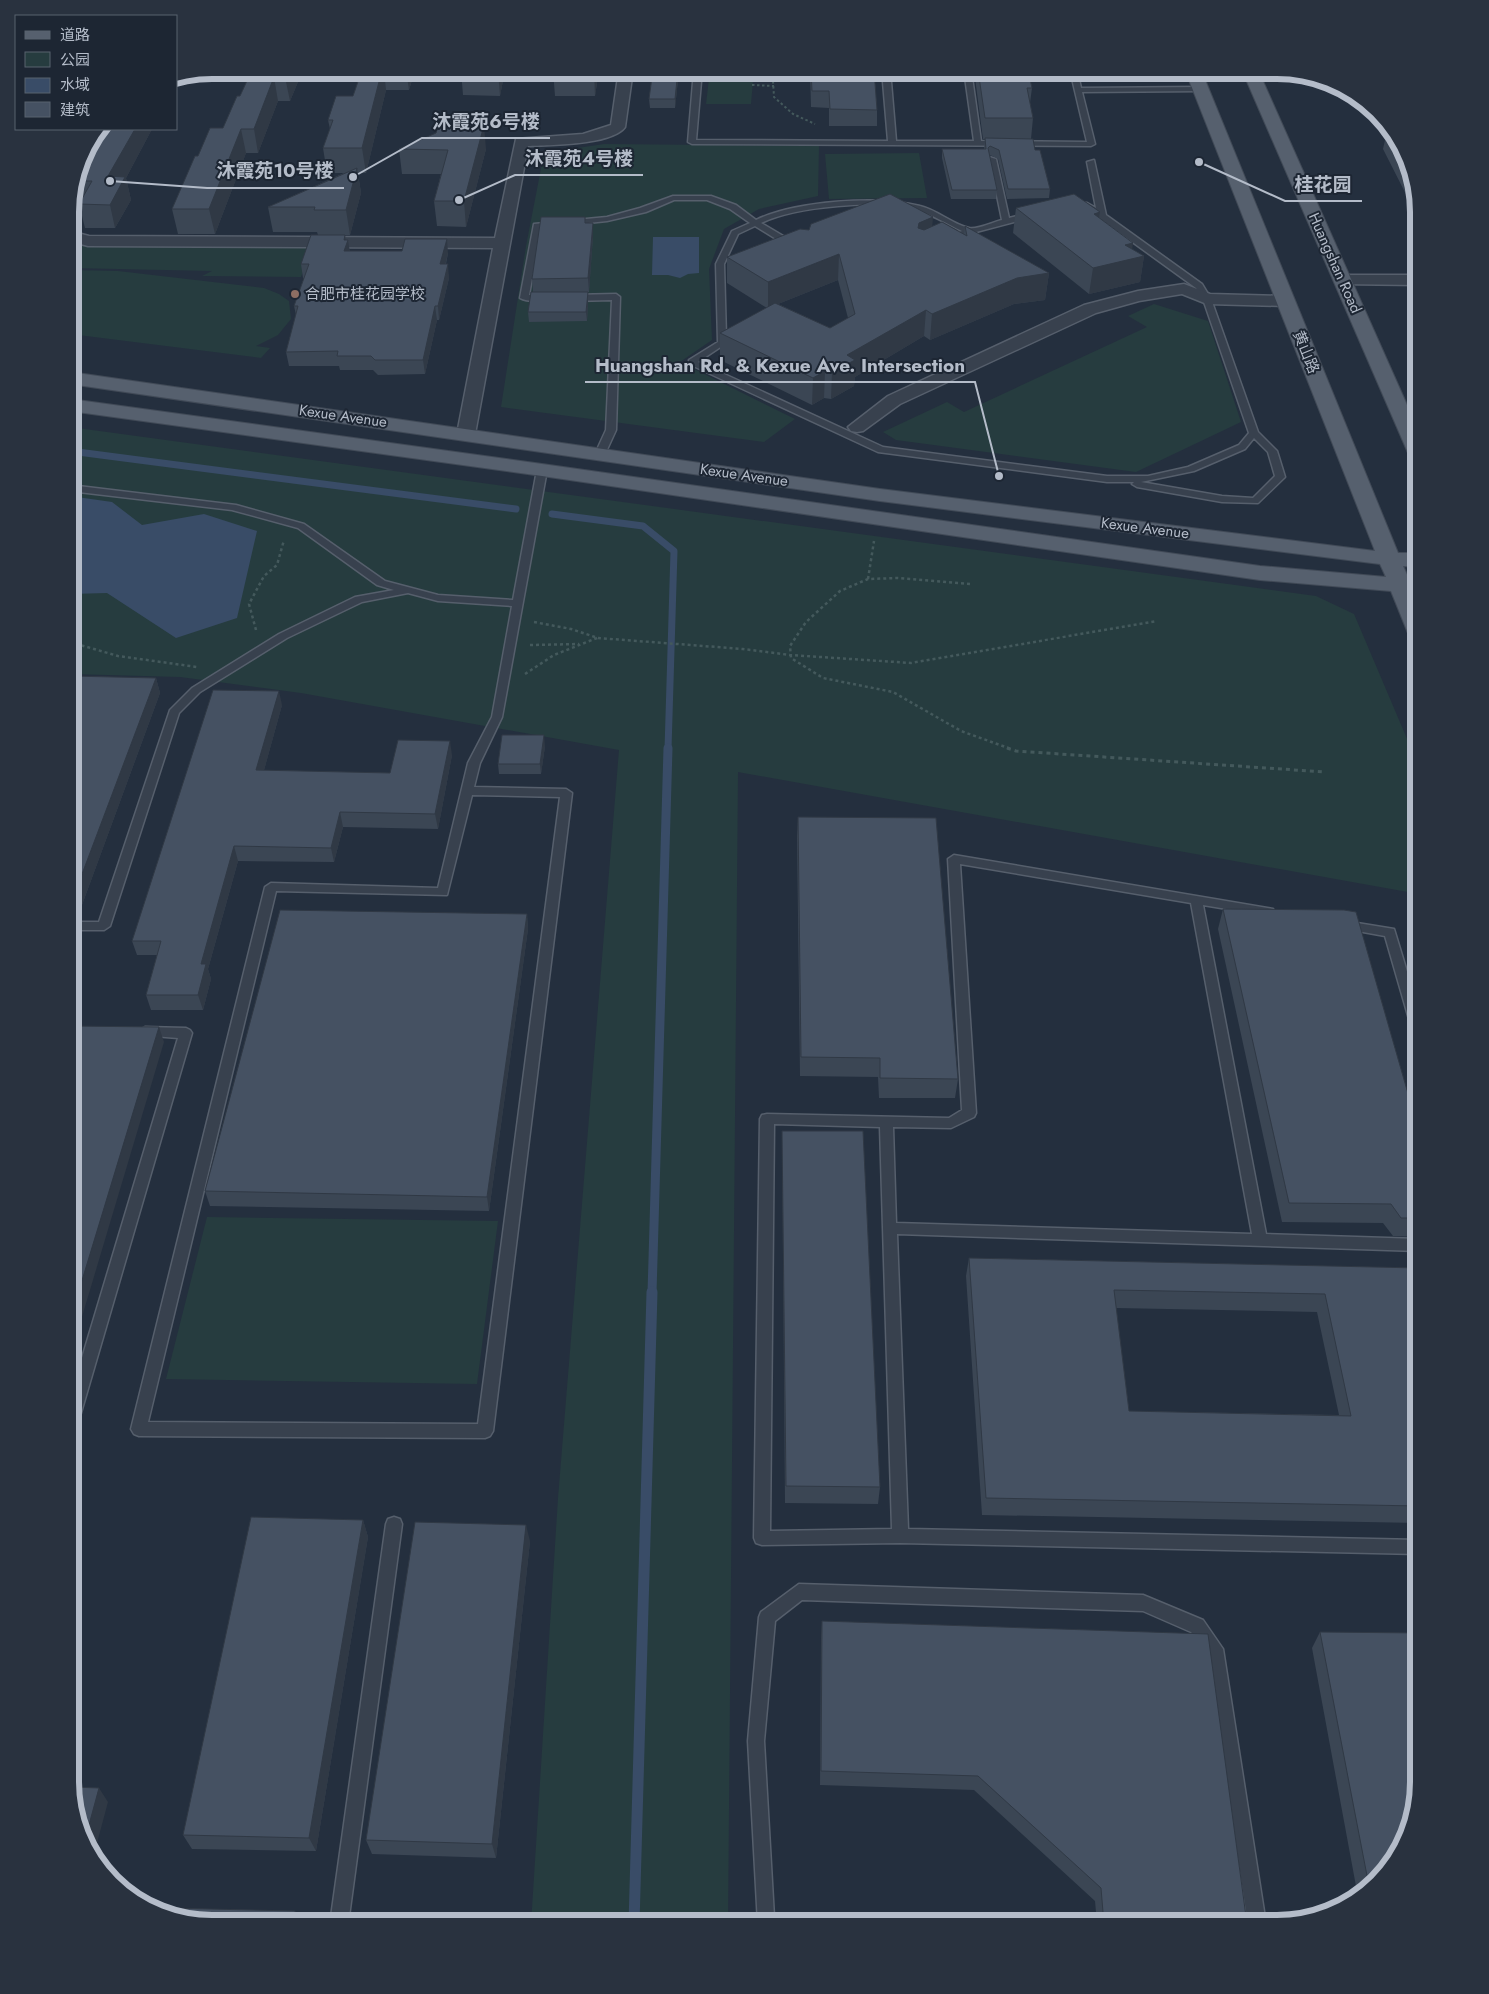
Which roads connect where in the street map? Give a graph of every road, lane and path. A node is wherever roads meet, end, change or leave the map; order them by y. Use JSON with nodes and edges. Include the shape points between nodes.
{"nodes":[{"id":1,"x":625,"y":79,"type":"edge"},
{"id":2,"x":697,"y":79,"type":"edge"},
{"id":3,"x":776,"y":79,"type":"edge"},
{"id":4,"x":887,"y":79,"type":"edge"},
{"id":5,"x":968,"y":79,"type":"edge"},
{"id":6,"x":1075,"y":79,"type":"edge"},
{"id":7,"x":1197,"y":79,"type":"edge"},
{"id":8,"x":1254,"y":79,"type":"edge"},
{"id":9,"x":752,"y":86,"type":"dead end"},
{"id":10,"x":774,"y":86,"type":"junction"},
{"id":11,"x":1201,"y":89,"type":"junction"},
{"id":12,"x":1077,"y":90,"type":"junction"},
{"id":13,"x":102,"y":137,"type":"edge"},
{"id":14,"x":853,"y":143,"type":"junction"},
{"id":15,"x":892,"y":143,"type":"junction"},
{"id":16,"x":978,"y":144,"type":"junction"},
{"id":17,"x":992,"y":159,"type":"edge"},
{"id":18,"x":88,"y":162,"type":"edge"},
{"id":19,"x":1091,"y":162,"type":"dead end"},
{"id":20,"x":1082,"y":202,"type":"edge"},
{"id":21,"x":1034,"y":214,"type":"edge"},
{"id":22,"x":1102,"y":216,"type":"junction"},
{"id":23,"x":1006,"y":222,"type":"junction"},
{"id":24,"x":755,"y":223,"type":"junction"},
{"id":25,"x":969,"y":231,"type":"junction"},
{"id":26,"x":79,"y":238,"type":"edge"},
{"id":27,"x":943,"y":241,"type":"edge"},
{"id":28,"x":500,"y":244,"type":"junction"},
{"id":29,"x":796,"y":247,"type":"edge"},
{"id":30,"x":1343,"y":280,"type":"junction"},
{"id":31,"x":1410,"y":280,"type":"edge"},
{"id":32,"x":1207,"y":299,"type":"junction"},
{"id":33,"x":1286,"y":301,"type":"junction"},
{"id":34,"x":743,"y":329,"type":"edge"},
{"id":35,"x":722,"y":343,"type":"junction"},
{"id":36,"x":79,"y":379,"type":"edge"},
{"id":37,"x":79,"y":406,"type":"edge"},
{"id":38,"x":857,"y":427,"type":"dead end"},
{"id":39,"x":1254,"y":433,"type":"junction"},
{"id":40,"x":466,"y":434,"type":"junction"},
{"id":41,"x":1410,"y":434,"type":"edge"},
{"id":42,"x":600,"y":454,"type":"junction"},
{"id":43,"x":542,"y":470,"type":"junction"},
{"id":44,"x":1107,"y":480,"type":"junction"},
{"id":45,"x":79,"y":489,"type":"edge"},
{"id":46,"x":287,"y":522,"type":"junction"},
{"id":47,"x":874,"y":541,"type":"dead end"},
{"id":48,"x":1390,"y":559,"type":"junction"},
{"id":49,"x":1410,"y":560,"type":"edge"},
{"id":50,"x":868,"y":579,"type":"junction"},
{"id":51,"x":970,"y":584,"type":"dead end"},
{"id":52,"x":1410,"y":586,"type":"edge"},
{"id":53,"x":408,"y":590,"type":"junction"},
{"id":54,"x":516,"y":603,"type":"junction"},
{"id":55,"x":514,"y":621,"type":"junction"},
{"id":56,"x":1157,"y":621,"type":"dead end"},
{"id":57,"x":598,"y":638,"type":"junction"},
{"id":58,"x":582,"y":644,"type":"junction"},
{"id":59,"x":79,"y":645,"type":"edge"},
{"id":60,"x":509,"y":645,"type":"junction"},
{"id":61,"x":268,"y":646,"type":"junction"},
{"id":62,"x":790,"y":655,"type":"junction"},
{"id":63,"x":222,"y":674,"type":"junction"},
{"id":64,"x":502,"y":689,"type":"junction"},
{"id":65,"x":1325,"y":772,"type":"dead end"},
{"id":66,"x":467,"y":791,"type":"junction"},
{"id":67,"x":1196,"y":900,"type":"junction"},
{"id":68,"x":1283,"y":914,"type":"edge"},
{"id":69,"x":1331,"y":922,"type":"edge"},
{"id":70,"x":79,"y":926,"type":"edge"},
{"id":71,"x":1410,"y":1002,"type":"edge"},
{"id":72,"x":128,"y":1032,"type":"edge"},
{"id":73,"x":886,"y":1122,"type":"junction"},
{"id":74,"x":889,"y":1228,"type":"junction"},
{"id":75,"x":1260,"y":1241,"type":"junction"},
{"id":76,"x":1410,"y":1246,"type":"edge"},
{"id":77,"x":79,"y":1393,"type":"edge"},
{"id":78,"x":394,"y":1524,"type":"dead end"},
{"id":79,"x":900,"y":1536,"type":"junction"},
{"id":80,"x":1410,"y":1547,"type":"edge"},
{"id":81,"x":340,"y":1915,"type":"edge"},
{"id":82,"x":765,"y":1915,"type":"edge"},
{"id":83,"x":1256,"y":1915,"type":"edge"}],
"edges":[{"from":1,"to":28,"type":"street","via":[[618,127],[605,135],[521,142]]},
{"from":2,"to":14,"type":"lane","via":[[692,142]]},
{"from":3,"to":10,"type":"path"},
{"from":4,"to":15,"type":"lane"},
{"from":5,"to":16,"type":"lane"},
{"from":6,"to":12,"type":"lane"},
{"from":7,"to":11,"type":"main road","name":"黄山路"},
{"from":8,"to":30,"type":"main road","name":"Huangshan Road"},
{"from":9,"to":10,"type":"path"},
{"from":10,"to":14,"type":"path","via":[[774,96],[794,114],[843,132]]},
{"from":11,"to":12,"type":"lane"},
{"from":11,"to":33,"type":"main road","name":"黄山路"},
{"from":12,"to":16,"type":"lane","via":[[1091,144]]},
{"from":13,"to":18,"type":"street"},
{"from":14,"to":15,"type":"lane"},
{"from":15,"to":16,"type":"lane"},
{"from":17,"to":23,"type":"lane"},
{"from":19,"to":22,"type":"lane"},
{"from":20,"to":22,"type":"lane"},
{"from":21,"to":23,"type":"lane"},
{"from":22,"to":32,"type":"lane","via":[[1200,286]]},
{"from":23,"to":25,"type":"lane"},
{"from":24,"to":25,"type":"lane","via":[[770,216],[838,203],[895,203],[920,208]]},
{"from":24,"to":29,"type":"lane"},
{"from":24,"to":35,"type":"lane","via":[[735,233],[720,264]]},
{"from":24,"to":42,"type":"lane","via":[[733,207],[708,198],[673,198],[607,219],[537,226],[524,298],[616,297],[611,430]]},
{"from":25,"to":27,"type":"lane"},
{"from":26,"to":28,"type":"street"},
{"from":28,"to":40,"type":"street"},
{"from":30,"to":31,"type":"street"},
{"from":30,"to":41,"type":"main road","name":"Huangshan Road"},
{"from":32,"to":33,"type":"street"},
{"from":32,"to":38,"type":"street","via":[[1184,289],[1138,296],[1090,309],[894,400]]},
{"from":32,"to":39,"type":"lane"},
{"from":33,"to":48,"type":"main road","name":"黄山路"},
{"from":34,"to":35,"type":"lane"},
{"from":35,"to":44,"type":"lane","via":[[692,362],[881,450]]},
{"from":36,"to":40,"type":"main road","name":"Kexue Avenue"},
{"from":37,"to":43,"type":"main road","name":"Kexue Avenue"},
{"from":39,"to":44,"type":"lane","via":[[1242,447],[1191,469],[1148,479]]},
{"from":39,"to":44,"type":"lane","via":[[1272,451],[1280,478],[1255,501],[1222,499]]},
{"from":40,"to":42,"type":"main road","name":"Kexue Avenue"},
{"from":42,"to":48,"type":"main road","name":"Kexue Avenue","via":[[880,495]]},
{"from":43,"to":52,"type":"main road","name":"Kexue Avenue","via":[[1260,573]]},
{"from":43,"to":54,"type":"lane"},
{"from":45,"to":46,"type":"lane","via":[[233,507]]},
{"from":46,"to":53,"type":"lane","via":[[302,526],[381,583]]},
{"from":46,"to":61,"type":"path","via":[[277,565],[264,576],[249,604],[255,628]]},
{"from":47,"to":50,"type":"path"},
{"from":48,"to":49,"type":"main road","name":"Kexue Avenue"},
{"from":48,"to":52,"type":"main road","name":"黄山路"},
{"from":50,"to":51,"type":"path"},
{"from":50,"to":62,"type":"path","via":[[840,591],[806,622],[790,646]]},
{"from":53,"to":54,"type":"lane","via":[[438,598]]},
{"from":53,"to":61,"type":"lane","via":[[359,599]]},
{"from":54,"to":55,"type":"lane"},
{"from":55,"to":57,"type":"path","via":[[539,622]]},
{"from":55,"to":60,"type":"lane"},
{"from":56,"to":62,"type":"path","via":[[911,663]]},
{"from":57,"to":58,"type":"path"},
{"from":57,"to":62,"type":"path"},
{"from":58,"to":60,"type":"path"},
{"from":58,"to":64,"type":"path","via":[[554,655]]},
{"from":59,"to":63,"type":"path","via":[[118,656],[206,668]]},
{"from":60,"to":64,"type":"lane"},
{"from":61,"to":63,"type":"lane"},
{"from":62,"to":65,"type":"path","via":[[823,678],[893,692],[962,731],[1016,751]]},
{"from":63,"to":70,"type":"lane","via":[[196,690],[174,712],[104,926]]},
{"from":64,"to":66,"type":"lane","via":[[497,717],[474,763]]},
{"from":66,"to":66,"type":"lane","via":[[443,892],[271,887],[139,1429],[485,1431],[566,793]]},
{"from":67,"to":68,"type":"lane"},
{"from":67,"to":73,"type":"lane","via":[[954,859],[969,1113],[951,1123]]},
{"from":67,"to":75,"type":"lane"},
{"from":69,"to":71,"type":"lane","via":[[1390,932]]},
{"from":72,"to":77,"type":"lane","via":[[186,1033]]},
{"from":73,"to":74,"type":"lane"},
{"from":73,"to":79,"type":"lane","via":[[767,1119],[762,1538]]},
{"from":74,"to":75,"type":"lane"},
{"from":74,"to":79,"type":"lane"},
{"from":75,"to":76,"type":"lane"},
{"from":78,"to":81,"type":"lane"},
{"from":79,"to":80,"type":"lane"},
{"from":82,"to":83,"type":"lane","via":[[756,1741],[767,1617],[799,1592],[1143,1603],[1197,1626],[1215,1649]]}]}
